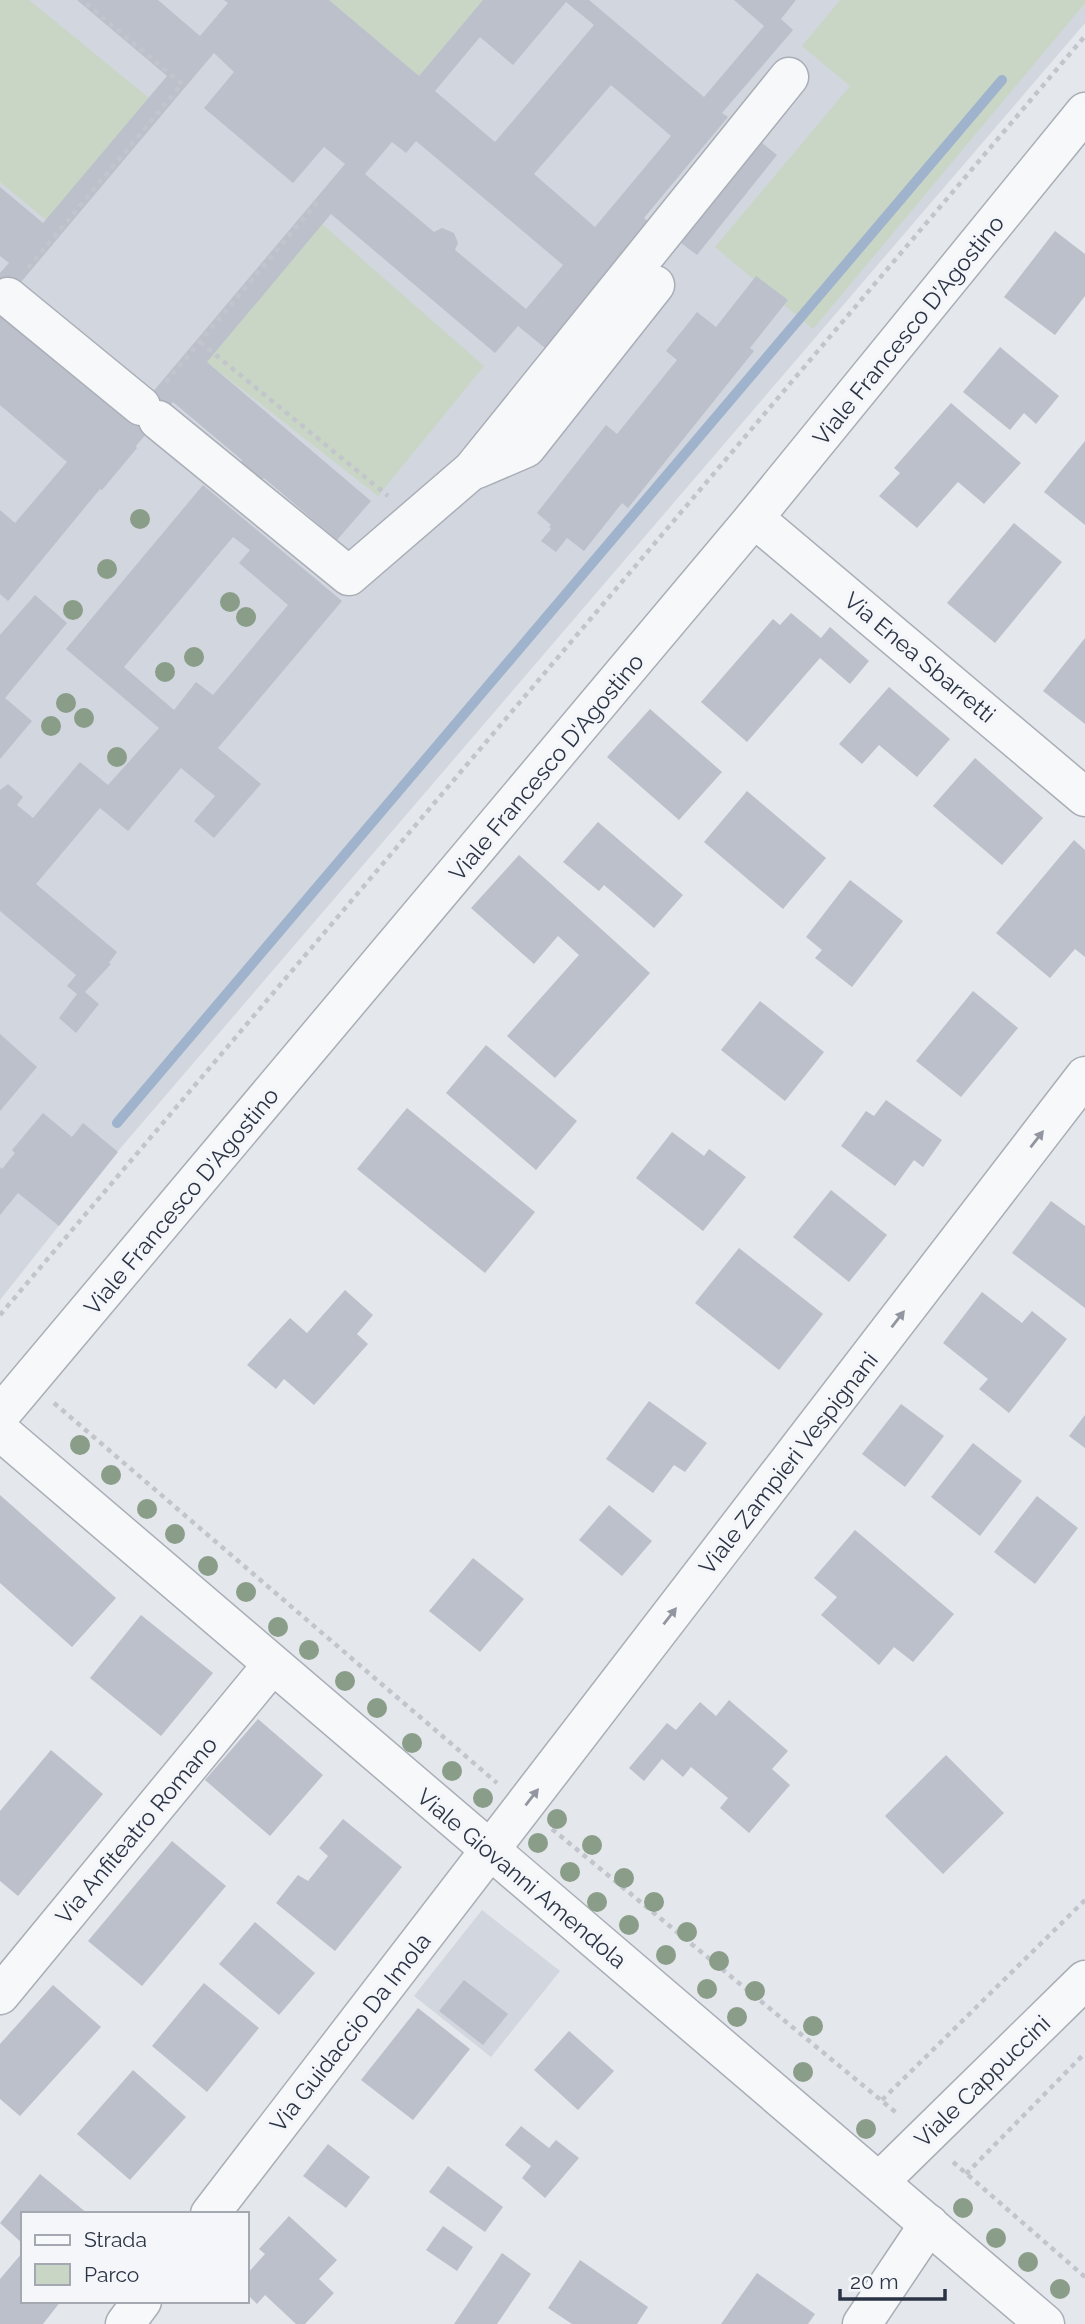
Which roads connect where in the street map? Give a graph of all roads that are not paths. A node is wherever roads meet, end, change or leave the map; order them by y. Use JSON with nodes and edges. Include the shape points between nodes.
{"nodes":[{"id":1,"x":789,"y":77,"type":"dead end"},
{"id":2,"x":1085,"y":112,"type":"edge"},
{"id":3,"x":16,"y":285,"type":"road end"},
{"id":4,"x":754,"y":518,"type":"junction"},
{"id":5,"x":1085,"y":797,"type":"edge"},
{"id":6,"x":1085,"y":1076,"type":"edge"},
{"id":7,"x":0,"y":1415,"type":"edge"},
{"id":8,"x":0,"y":1431,"type":"edge"},
{"id":9,"x":272,"y":1665,"type":"junction"},
{"id":10,"x":490,"y":1851,"type":"junction"},
{"id":11,"x":1085,"y":1980,"type":"edge"},
{"id":12,"x":0,"y":1995,"type":"edge"},
{"id":13,"x":880,"y":2181,"type":"junction"},
{"id":14,"x":212,"y":2212,"type":"edge"},
{"id":15,"x":929,"y":2224,"type":"junction"},
{"id":16,"x":141,"y":2303,"type":"edge"},
{"id":17,"x":125,"y":2324,"type":"edge"},
{"id":18,"x":862,"y":2324,"type":"edge"},
{"id":19,"x":1045,"y":2324,"type":"edge"}],
"edges":[{"from":1,"to":3,"type":"street","via":[[684,207],[655,287],[526,448],[472,470],[349,576]]},
{"from":2,"to":4,"type":"street","name":"Viale Francesco D'Agostino"},
{"from":4,"to":5,"type":"street","name":"Via Enea Sbarretti"},
{"from":4,"to":7,"type":"street","name":"Viale Francesco D'Agostino"},
{"from":10,"to":6,"type":"street","name":"Viale Zampieri Vespignani","one_way":true},
{"from":8,"to":9,"type":"street","name":"Viale Giovanni Amendola"},
{"from":9,"to":10,"type":"street","name":"Viale Giovanni Amendola"},
{"from":9,"to":12,"type":"street","name":"Via Anfiteatro Romano"},
{"from":10,"to":13,"type":"street","name":"Viale Giovanni Amendola"},
{"from":10,"to":14,"type":"street","name":"Via Guidaccio Da Imola"},
{"from":11,"to":13,"type":"street","name":"Viale Cappuccini"},
{"from":13,"to":15,"type":"street","name":"Viale Giovanni Amendola"},
{"from":15,"to":18,"type":"street"},
{"from":15,"to":19,"type":"street","name":"Viale Giovanni Amendola"},
{"from":16,"to":17,"type":"street"}]}
